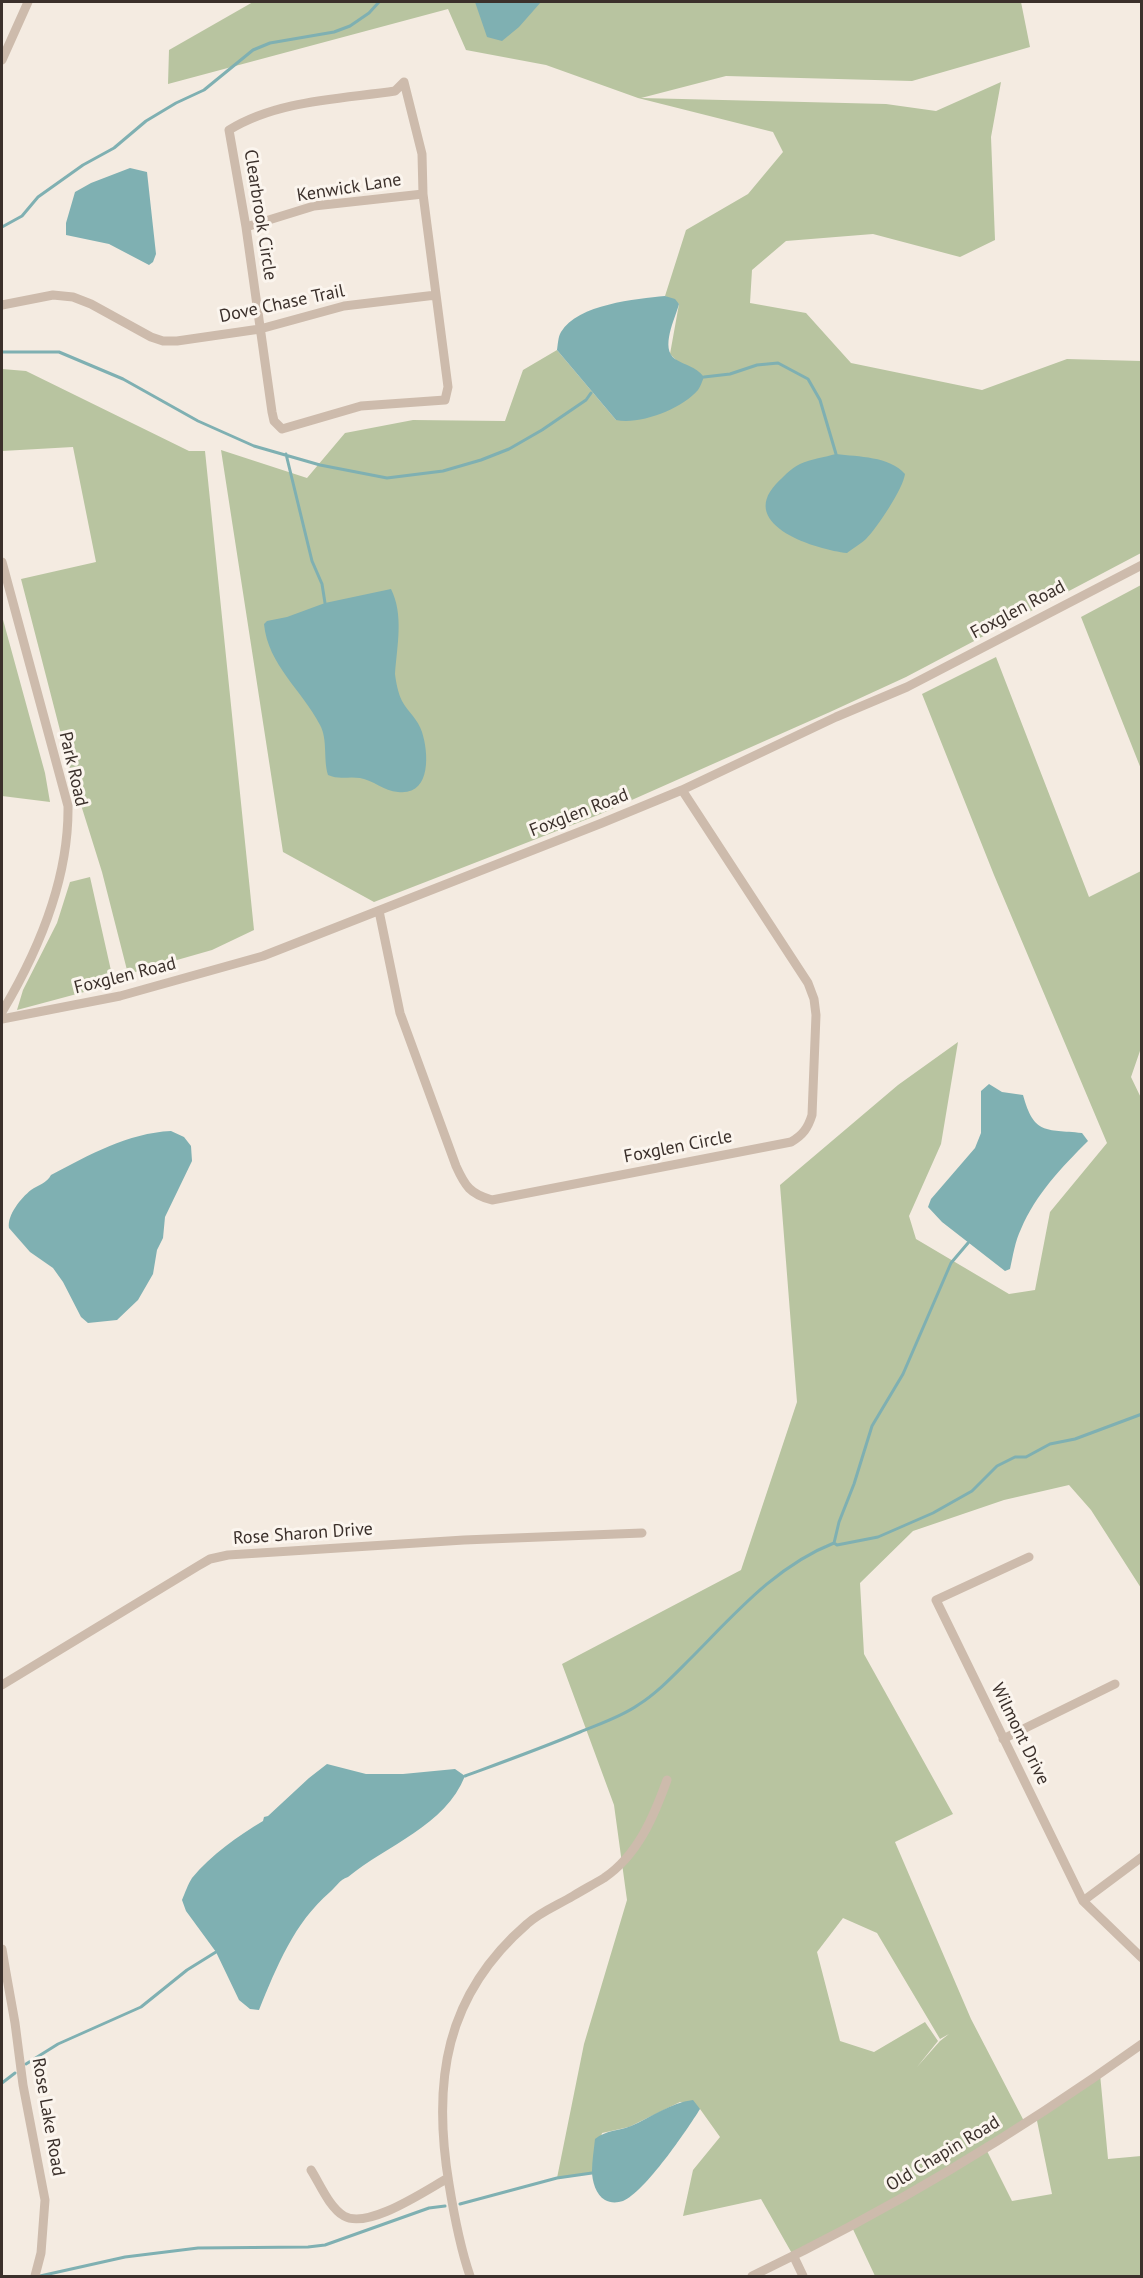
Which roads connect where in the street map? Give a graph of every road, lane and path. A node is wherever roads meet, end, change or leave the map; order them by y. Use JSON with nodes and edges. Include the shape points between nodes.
{"nodes":[{"id":1,"x":28,"y":2,"type":"edge"},
{"id":2,"x":2,"y":60,"type":"edge"},
{"id":3,"x":423,"y":194,"type":"junction"},
{"id":4,"x":246,"y":227,"type":"junction"},
{"id":5,"x":436,"y":295,"type":"junction"},
{"id":6,"x":2,"y":305,"type":"edge"},
{"id":7,"x":260,"y":329,"type":"junction"},
{"id":8,"x":2,"y":562,"type":"edge"},
{"id":9,"x":1142,"y":565,"type":"edge"},
{"id":10,"x":682,"y":790,"type":"junction"},
{"id":11,"x":379,"y":911,"type":"junction"},
{"id":12,"x":2,"y":1012,"type":"edge"},
{"id":13,"x":2,"y":1019,"type":"edge"},
{"id":14,"x":642,"y":1533,"type":"dead end"},
{"id":15,"x":1029,"y":1557,"type":"dead end"},
{"id":16,"x":1114,"y":1684,"type":"dead end"},
{"id":17,"x":2,"y":1685,"type":"edge"},
{"id":18,"x":1003,"y":1738,"type":"junction"},
{"id":19,"x":667,"y":1780,"type":"dead end"},
{"id":20,"x":1142,"y":1857,"type":"edge"},
{"id":21,"x":1083,"y":1901,"type":"junction"},
{"id":22,"x":2,"y":1949,"type":"edge"},
{"id":23,"x":1142,"y":1958,"type":"edge"},
{"id":24,"x":3,"y":1966,"type":"edge"},
{"id":25,"x":1142,"y":2044,"type":"edge"},
{"id":26,"x":311,"y":2170,"type":"dead end"},
{"id":27,"x":448,"y":2178,"type":"junction"},
{"id":28,"x":794,"y":2257,"type":"junction"},
{"id":29,"x":35,"y":2277,"type":"edge"},
{"id":30,"x":470,"y":2277,"type":"edge"},
{"id":31,"x":752,"y":2277,"type":"edge"},
{"id":32,"x":803,"y":2277,"type":"edge"}],
"edges":[{"from":1,"to":2,"type":"street"},
{"from":3,"to":4,"type":"street","name":"Kenwick Lane","via":[[314,206]]},
{"from":3,"to":4,"type":"street","name":"Clearbrook Circle","via":[[422,154],[404,82],[395,91],[287,107],[244,120],[229,130]]},
{"from":3,"to":5,"type":"street","name":"Clearbrook Circle"},
{"from":4,"to":7,"type":"street","name":"Clearbrook Circle"},
{"from":5,"to":7,"type":"street","name":"Dove Chase Trail","via":[[344,306]]},
{"from":5,"to":7,"type":"street","name":"Clearbrook Circle","via":[[448,387],[445,400],[361,406],[282,429],[274,422]]},
{"from":6,"to":7,"type":"street","name":"Dove Chase Trail","via":[[54,295],[73,297],[163,341]]},
{"from":8,"to":12,"type":"street","name":"Park Road","via":[[68,806],[68,827],[64,860],[42,931]]},
{"from":9,"to":10,"type":"street","name":"Foxglen Road","via":[[907,687]]},
{"from":10,"to":11,"type":"street","name":"Foxglen Road"},
{"from":10,"to":11,"type":"street","name":"Foxglen Circle","via":[[808,983],[814,999],[812,1115],[801,1136],[791,1142],[492,1200],[478,1196],[469,1189],[456,1166],[400,1013]]},
{"from":11,"to":13,"type":"street","name":"Foxglen Road","via":[[220,969],[120,996]]},
{"from":14,"to":17,"type":"street","name":"Rose Sharon Drive","via":[[228,1554],[204,1563]]},
{"from":15,"to":18,"type":"street","name":"Wilmont Drive","via":[[936,1600]]},
{"from":16,"to":18,"type":"street"},
{"from":18,"to":21,"type":"street","name":"Wilmont Drive"},
{"from":19,"to":27,"type":"street","via":[[656,1813],[628,1855],[605,1877],[527,1924],[493,1958],[469,1993],[452,2032],[444,2074],[443,2140]]},
{"from":20,"to":21,"type":"street"},
{"from":21,"to":23,"type":"street","name":"Wilmont Drive"},
{"from":22,"to":24,"type":"street"},
{"from":24,"to":29,"type":"street","name":"Rose Lake Road","via":[[45,2200]]},
{"from":25,"to":28,"type":"street","name":"Old Chapin Road","via":[[953,2169]]},
{"from":26,"to":27,"type":"street","via":[[334,2207],[355,2219],[393,2208]]},
{"from":27,"to":30,"type":"street"},
{"from":28,"to":31,"type":"street","name":"Old Chapin Road"},
{"from":28,"to":32,"type":"street"}]}
